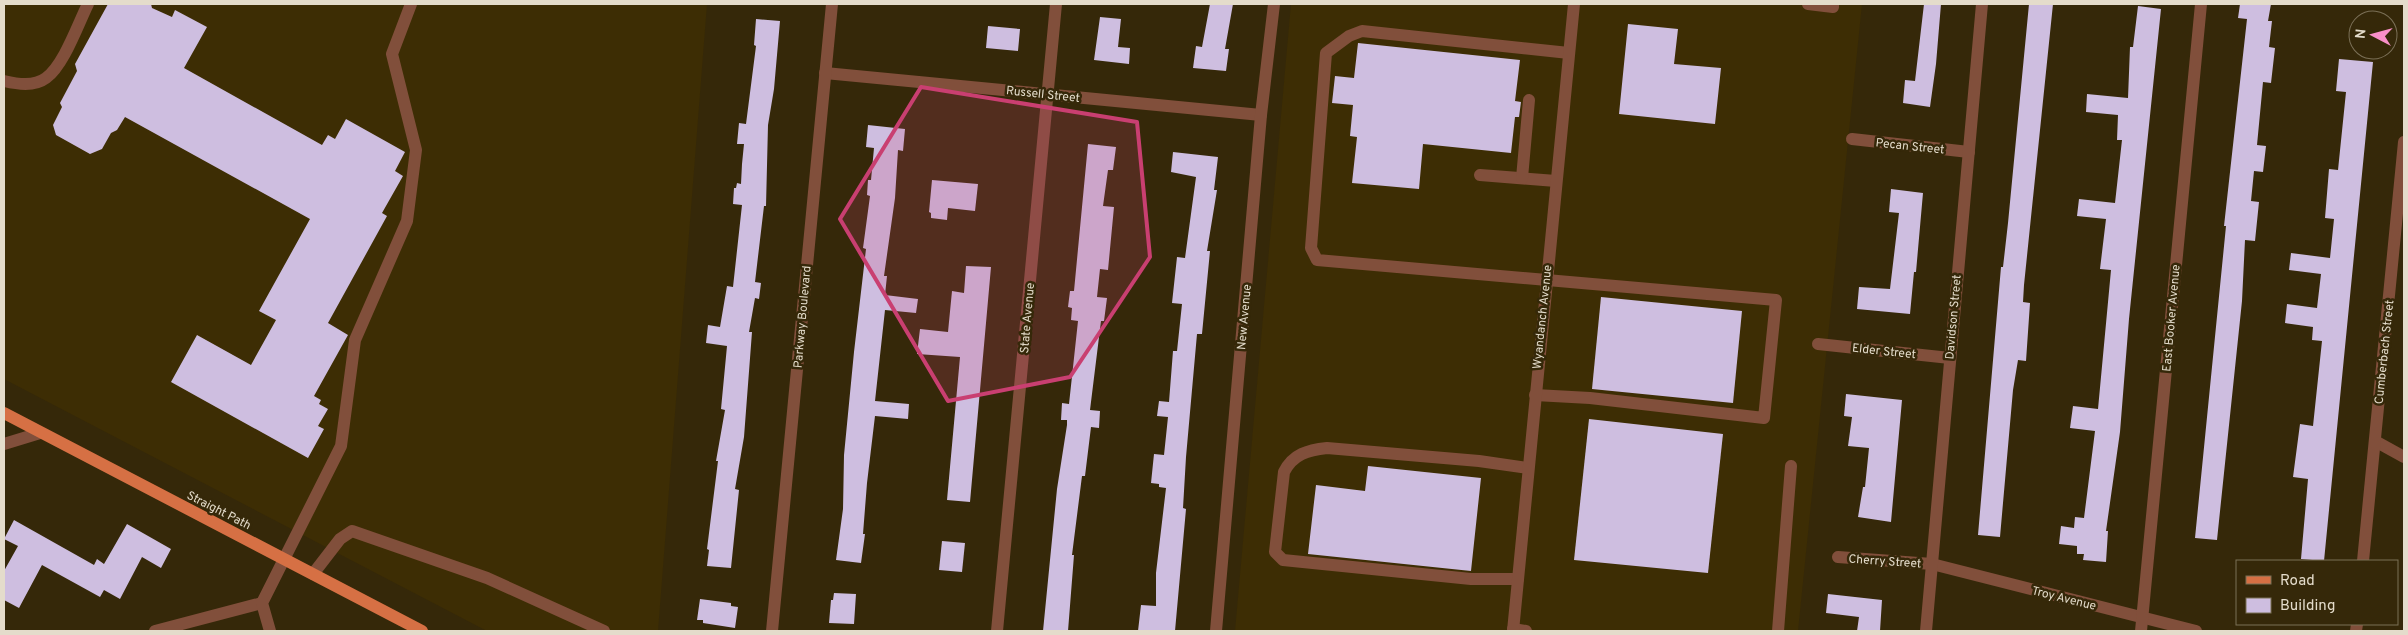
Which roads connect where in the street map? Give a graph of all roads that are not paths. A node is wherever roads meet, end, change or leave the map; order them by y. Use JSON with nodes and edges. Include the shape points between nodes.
{"nodes":[{"id":1,"x":88,"y":4,"type":"edge"},
{"id":2,"x":411,"y":4,"type":"edge"},
{"id":3,"x":832,"y":4,"type":"edge"},
{"id":4,"x":1056,"y":4,"type":"edge"},
{"id":5,"x":1274,"y":4,"type":"edge"},
{"id":6,"x":1574,"y":4,"type":"edge"},
{"id":7,"x":1808,"y":4,"type":"edge"},
{"id":8,"x":1833,"y":4,"type":"edge"},
{"id":9,"x":1982,"y":4,"type":"edge"},
{"id":10,"x":2201,"y":4,"type":"edge"},
{"id":11,"x":1569,"y":52,"type":"junction"},
{"id":12,"x":825,"y":73,"type":"junction"},
{"id":13,"x":4,"y":81,"type":"edge"},
{"id":14,"x":1048,"y":95,"type":"junction"},
{"id":15,"x":1529,"y":100,"type":"dead end"},
{"id":16,"x":1262,"y":115,"type":"junction"},
{"id":17,"x":1852,"y":140,"type":"dead end"},
{"id":18,"x":2404,"y":142,"type":"edge"},
{"id":19,"x":1969,"y":152,"type":"junction"},
{"id":20,"x":1480,"y":176,"type":"dead end"},
{"id":21,"x":1522,"y":178,"type":"junction"},
{"id":22,"x":1556,"y":180,"type":"junction"},
{"id":23,"x":2402,"y":212,"type":"edge"},
{"id":24,"x":1546,"y":280,"type":"junction"},
{"id":25,"x":1818,"y":344,"type":"dead end"},
{"id":26,"x":1950,"y":358,"type":"junction"},
{"id":27,"x":1535,"y":395,"type":"junction"},
{"id":28,"x":4,"y":413,"type":"edge"},
{"id":29,"x":40,"y":433,"type":"junction"},
{"id":30,"x":2374,"y":441,"type":"junction"},
{"id":31,"x":4,"y":444,"type":"edge"},
{"id":32,"x":2404,"y":457,"type":"edge"},
{"id":33,"x":1791,"y":466,"type":"dead end"},
{"id":34,"x":1528,"y":468,"type":"junction"},
{"id":35,"x":1838,"y":557,"type":"dead end"},
{"id":36,"x":283,"y":558,"type":"junction"},
{"id":37,"x":2363,"y":560,"type":"edge"},
{"id":38,"x":1932,"y":564,"type":"junction"},
{"id":39,"x":313,"y":574,"type":"junction"},
{"id":40,"x":1518,"y":578,"type":"junction"},
{"id":41,"x":262,"y":603,"type":"junction"},
{"id":42,"x":2142,"y":618,"type":"junction"},
{"id":43,"x":1513,"y":630,"type":"edge"},
{"id":44,"x":156,"y":631,"type":"edge"},
{"id":45,"x":270,"y":631,"type":"edge"},
{"id":46,"x":422,"y":631,"type":"edge"},
{"id":47,"x":604,"y":631,"type":"edge"},
{"id":48,"x":772,"y":631,"type":"edge"},
{"id":49,"x":997,"y":631,"type":"edge"},
{"id":50,"x":1216,"y":631,"type":"edge"},
{"id":51,"x":1526,"y":631,"type":"edge"},
{"id":52,"x":1778,"y":631,"type":"edge"},
{"id":53,"x":1926,"y":631,"type":"edge"},
{"id":54,"x":2141,"y":631,"type":"edge"},
{"id":55,"x":2196,"y":631,"type":"edge"}],
"edges":[{"from":1,"to":13,"type":"street","via":[[56,68],[45,79],[28,84]]},
{"from":2,"to":36,"type":"street","via":[[392,54],[416,150],[407,220],[355,340],[341,446]]},
{"from":3,"to":12,"type":"street","name":"Parkway Boulevard"},
{"from":4,"to":14,"type":"street","name":"State Avenue"},
{"from":5,"to":16,"type":"street","name":"New Avenue"},
{"from":6,"to":11,"type":"street","name":"Wyandanch Avenue"},
{"from":7,"to":8,"type":"street","via":[[1833,7]]},
{"from":9,"to":19,"type":"street","name":"Davidson Street"},
{"from":10,"to":42,"type":"street","name":"East Booker Avenue"},
{"from":11,"to":22,"type":"street","name":"Wyandanch Avenue"},
{"from":11,"to":24,"type":"street","via":[[1362,31],[1349,36],[1326,53],[1311,248],[1317,260]]},
{"from":12,"to":14,"type":"street","name":"Russell Street"},
{"from":12,"to":48,"type":"street","name":"Parkway Boulevard"},
{"from":14,"to":16,"type":"street","name":"Russell Street"},
{"from":14,"to":49,"type":"street","name":"State Avenue"},
{"from":15,"to":21,"type":"street"},
{"from":16,"to":50,"type":"street","name":"New Avenue"},
{"from":17,"to":19,"type":"street","name":"Pecan Street"},
{"from":18,"to":23,"type":"street","name":"Cumberbach Street"},
{"from":19,"to":26,"type":"street","name":"Davidson Street"},
{"from":20,"to":21,"type":"street"},
{"from":21,"to":22,"type":"street"},
{"from":22,"to":24,"type":"street","name":"Wyandanch Avenue"},
{"from":23,"to":30,"type":"street","name":"Cumberbach Street"},
{"from":24,"to":27,"type":"street","name":"Wyandanch Avenue"},
{"from":24,"to":27,"type":"street","via":[[1776,300],[1764,418],[1590,398]]},
{"from":25,"to":26,"type":"street","name":"Elder Street"},
{"from":26,"to":38,"type":"street","name":"Davidson Street"},
{"from":27,"to":34,"type":"street","name":"Wyandanch Avenue"},
{"from":28,"to":29,"type":"main road","name":"Straight Path"},
{"from":29,"to":31,"type":"street"},
{"from":29,"to":36,"type":"main road","name":"Straight Path"},
{"from":30,"to":32,"type":"street"},
{"from":30,"to":37,"type":"street","name":"Cumberbach Street"},
{"from":33,"to":52,"type":"street"},
{"from":34,"to":40,"type":"street","name":"Wyandanch Avenue"},
{"from":34,"to":40,"type":"street","via":[[1312,449],[1289,462],[1284,472],[1275,552],[1283,560],[1471,579]]},
{"from":35,"to":38,"type":"street","name":"Cherry Street"},
{"from":36,"to":39,"type":"main road","name":"Straight Path"},
{"from":36,"to":41,"type":"street"},
{"from":38,"to":42,"type":"street","name":"Troy Avenue"},
{"from":38,"to":53,"type":"street","name":"Davidson Street"},
{"from":39,"to":46,"type":"main road","name":"Straight Path"},
{"from":39,"to":47,"type":"street","via":[[340,539],[352,531],[487,578]]},
{"from":40,"to":43,"type":"street","name":"Wyandanch Avenue"},
{"from":41,"to":44,"type":"street"},
{"from":41,"to":45,"type":"street"},
{"from":42,"to":54,"type":"street","name":"East Booker Avenue"},
{"from":42,"to":55,"type":"street","name":"Troy Avenue"},
{"from":43,"to":51,"type":"street"}]}
